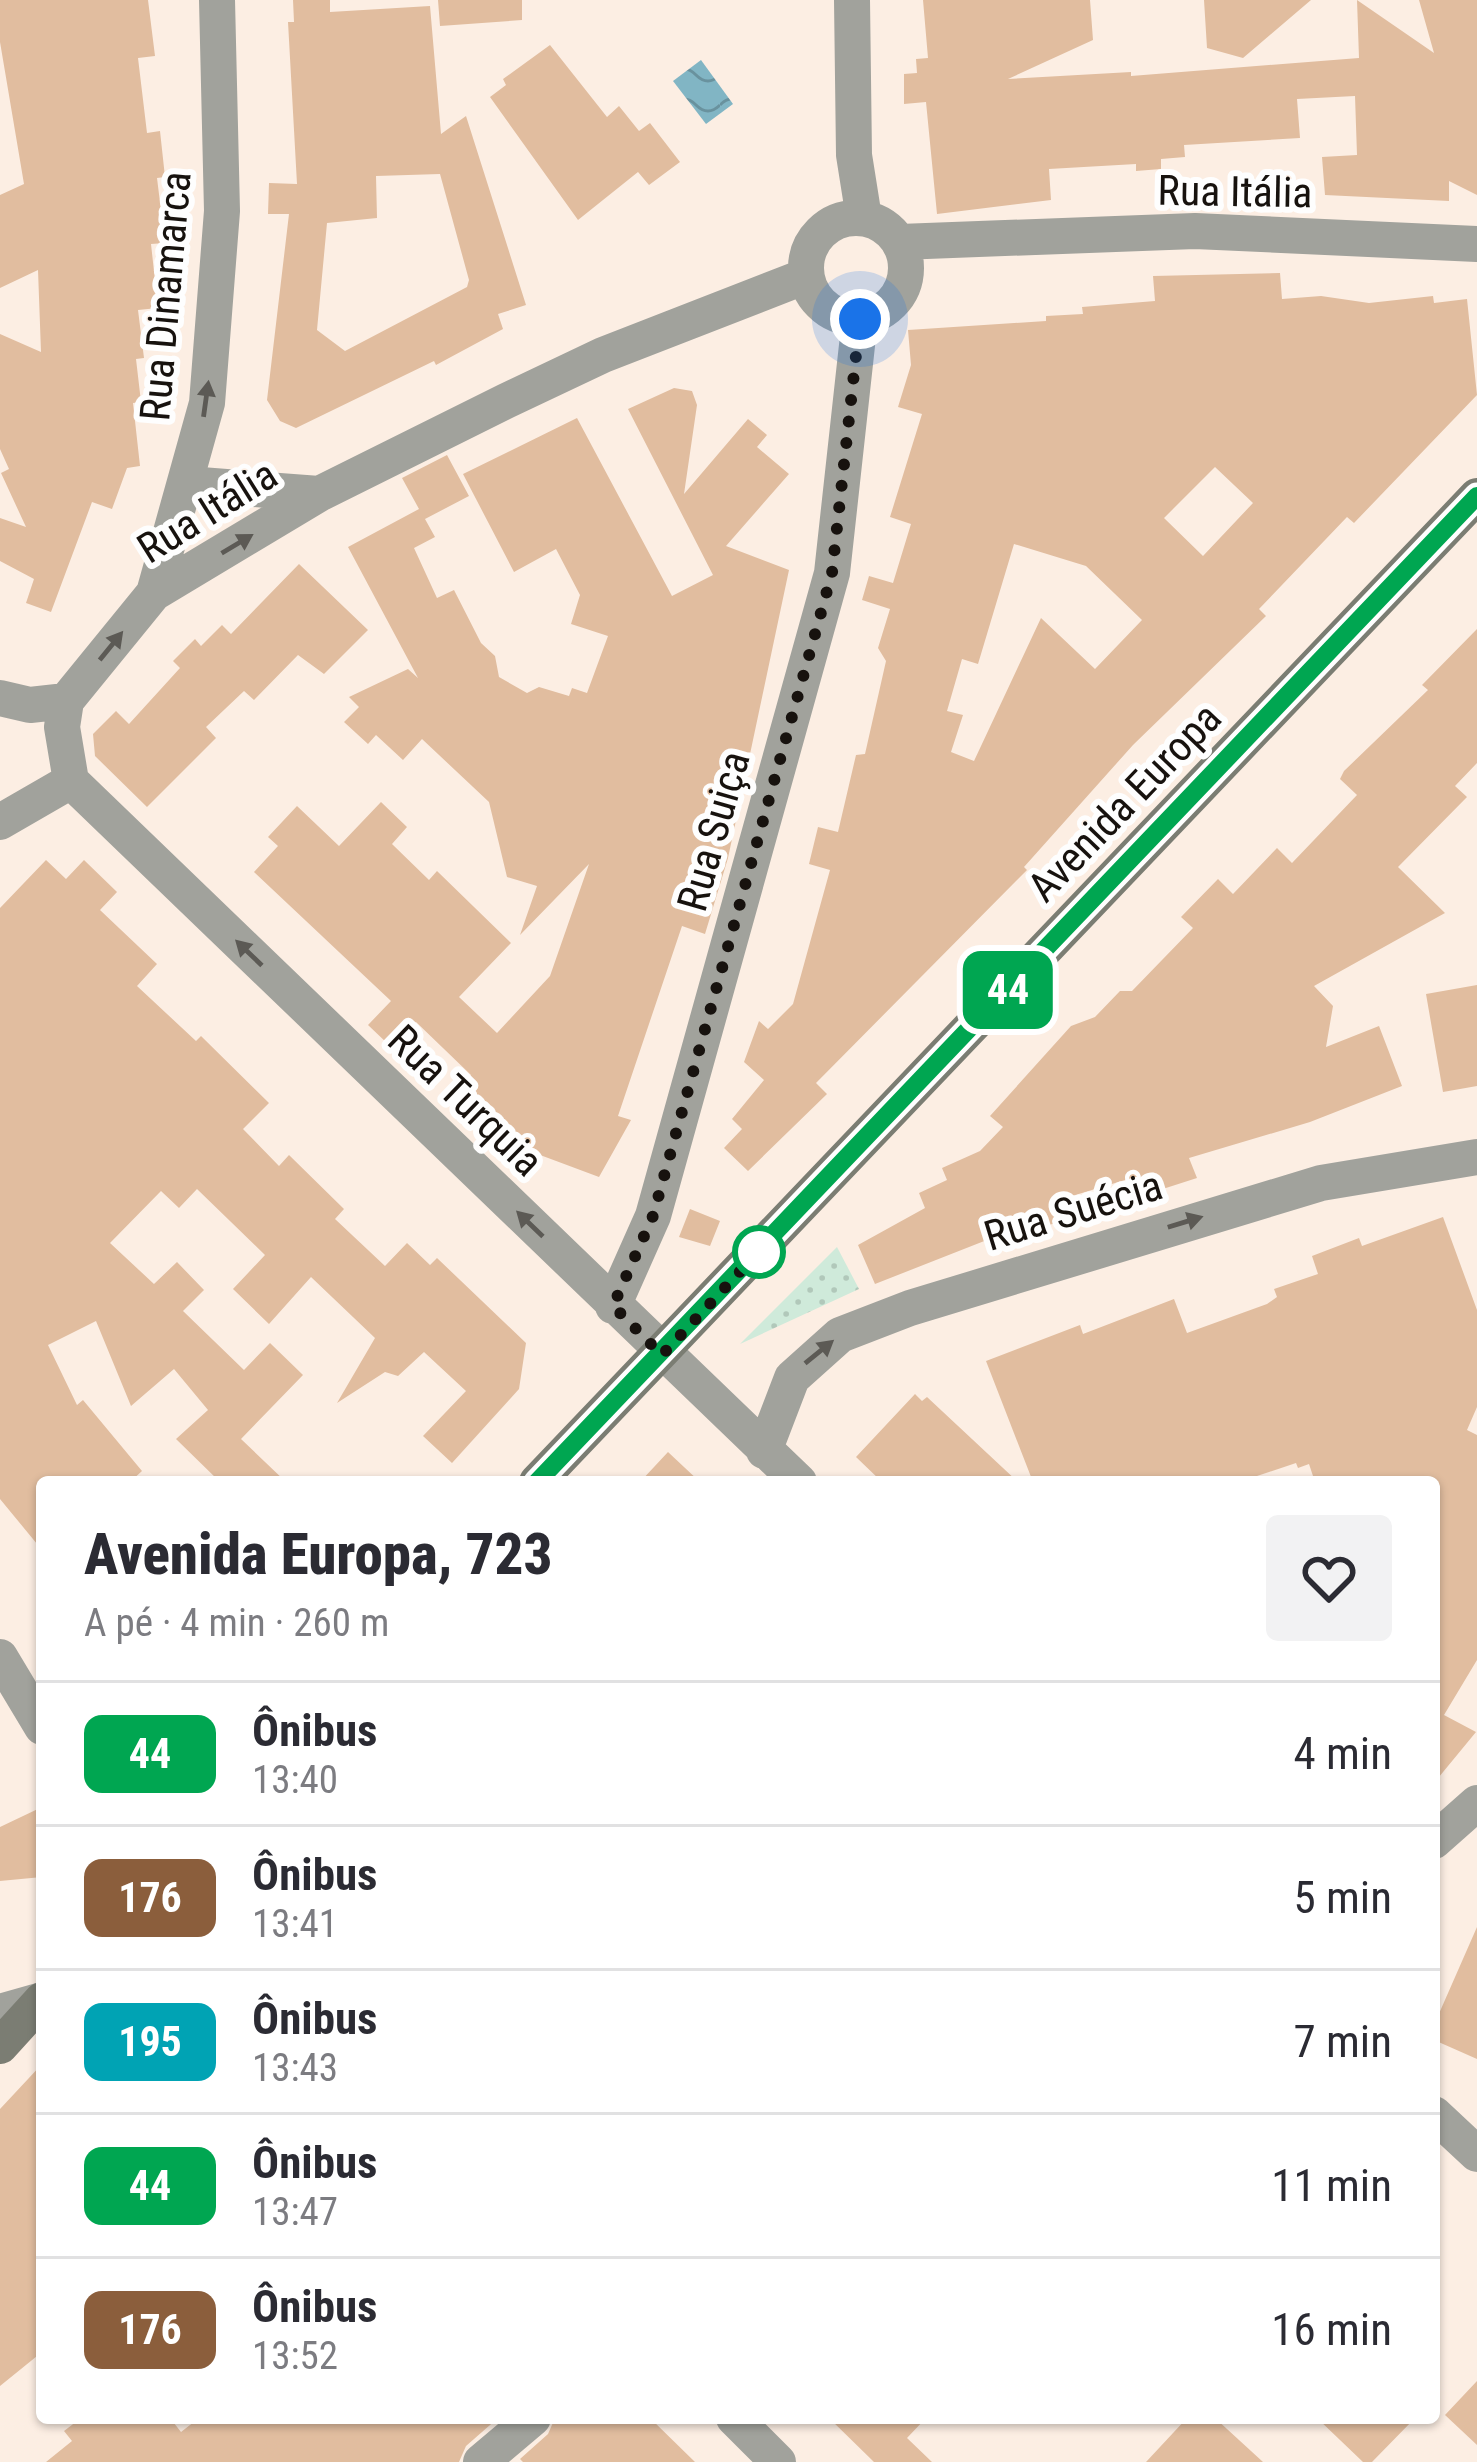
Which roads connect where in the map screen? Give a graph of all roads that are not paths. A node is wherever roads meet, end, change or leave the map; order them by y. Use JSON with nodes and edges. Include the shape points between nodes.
{"nodes":[{"id":1,"x":217,"y":0,"type":"edge"},
{"id":2,"x":852,"y":0,"type":"edge"},
{"id":3,"x":853,"y":218,"type":"junction"},
{"id":4,"x":1477,"y":244,"type":"edge"},
{"id":5,"x":904,"y":252,"type":"junction"},
{"id":6,"x":830,"y":301,"type":"junction"},
{"id":7,"x":188,"y":484,"type":"junction"},
{"id":8,"x":319,"y":494,"type":"junction"},
{"id":9,"x":1477,"y":496,"type":"edge"},
{"id":10,"x":154,"y":593,"type":"junction"},
{"id":11,"x":0,"y":698,"type":"edge"},
{"id":12,"x":66,"y":701,"type":"junction"},
{"id":13,"x":71,"y":782,"type":"junction"},
{"id":14,"x":0,"y":822,"type":"edge"},
{"id":15,"x":1477,"y":1157,"type":"edge"},
{"id":16,"x":613,"y":1306,"type":"junction"},
{"id":17,"x":662,"y":1355,"type":"junction"},
{"id":18,"x":764,"y":1451,"type":"junction"},
{"id":19,"x":543,"y":1476,"type":"edge"},
{"id":20,"x":792,"y":1476,"type":"edge"},
{"id":21,"x":0,"y":1657,"type":"edge"},
{"id":22,"x":36,"y":1717,"type":"edge"},
{"id":23,"x":1477,"y":1803,"type":"edge"},
{"id":24,"x":1440,"y":1836,"type":"edge"},
{"id":25,"x":36,"y":2002,"type":"edge"},
{"id":26,"x":36,"y":2007,"type":"edge"},
{"id":27,"x":0,"y":2012,"type":"edge"},
{"id":28,"x":0,"y":2046,"type":"edge"},
{"id":29,"x":1440,"y":2120,"type":"edge"},
{"id":30,"x":1477,"y":2154,"type":"edge"},
{"id":31,"x":526,"y":2424,"type":"edge"},
{"id":32,"x":740,"y":2424,"type":"edge"},
{"id":33,"x":482,"y":2462,"type":"edge"},
{"id":34,"x":778,"y":2462,"type":"edge"}],
"edges":[{"from":7,"to":1,"type":"street","name":"Rua Dinamarca","one_way":true,"via":[[207,403],[222,212]]},
{"from":2,"to":3,"type":"street"},
{"from":3,"to":5,"type":"street","via":[[891,230]]},
{"from":3,"to":6,"type":"street","via":[[813,241]]},
{"from":4,"to":5,"type":"street","name":"Rua Itália","via":[[1195,231],[991,238]]},
{"from":5,"to":6,"type":"street","via":[[896,300],[880,313]]},
{"from":6,"to":8,"type":"street","name":"Rua Itália","via":[[702,314]]},
{"from":6,"to":16,"type":"street","name":"Rua Suiça","via":[[856,369],[832,573],[653,1216]]},
{"from":7,"to":8,"type":"street","name":"Rua Itália"},
{"from":7,"to":10,"type":"street","name":"Rua Dinamarca"},
{"from":10,"to":8,"type":"street","name":"Rua Itália","one_way":true},
{"from":9,"to":17,"type":"main road","name":"Avenida Europa"},
{"from":12,"to":10,"type":"street","name":"Rua Itália","one_way":true},
{"from":11,"to":12,"type":"street"},
{"from":12,"to":13,"type":"street"},
{"from":13,"to":14,"type":"street"},
{"from":16,"to":13,"type":"street","name":"Rua Turquia","one_way":true},
{"from":18,"to":15,"type":"street","name":"Rua Suécia","one_way":true,"via":[[792,1378],[840,1335],[1321,1183]]},
{"from":16,"to":17,"type":"street","name":"Rua Turquia"},
{"from":17,"to":18,"type":"street","name":"Rua Turquia"},
{"from":17,"to":19,"type":"main road","name":"Avenida Europa"},
{"from":18,"to":20,"type":"street","name":"Rua Turquia"},
{"from":21,"to":22,"type":"street"},
{"from":23,"to":24,"type":"street"},
{"from":25,"to":27,"type":"street"},
{"from":26,"to":28,"type":"main road"},
{"from":29,"to":30,"type":"street"},
{"from":31,"to":33,"type":"street"},
{"from":32,"to":34,"type":"street"}]}
